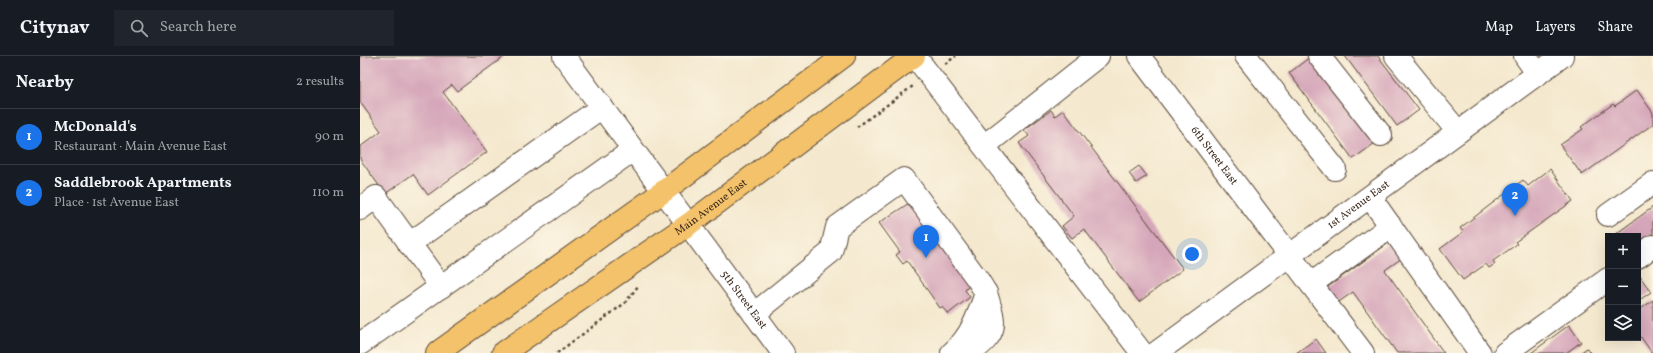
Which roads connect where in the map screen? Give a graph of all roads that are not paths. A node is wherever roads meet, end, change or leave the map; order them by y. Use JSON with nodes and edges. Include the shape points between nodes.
{"nodes":[{"id":1,"x":564,"y":56,"type":"edge"},
{"id":2,"x":844,"y":56,"type":"edge"},
{"id":3,"x":915,"y":56,"type":"edge"},
{"id":4,"x":1098,"y":56,"type":"edge"},
{"id":5,"x":1139,"y":56,"type":"edge"},
{"id":6,"x":1318,"y":56,"type":"edge"},
{"id":7,"x":1396,"y":56,"type":"edge"},
{"id":8,"x":1525,"y":56,"type":"edge"},
{"id":9,"x":1562,"y":56,"type":"edge"},
{"id":10,"x":1252,"y":58,"type":"edge"},
{"id":11,"x":1538,"y":74,"type":"junction"},
{"id":12,"x":602,"y":107,"type":"junction"},
{"id":13,"x":1458,"y":132,"type":"junction"},
{"id":14,"x":1381,"y":135,"type":"dead end"},
{"id":15,"x":984,"y":146,"type":"junction"},
{"id":16,"x":633,"y":150,"type":"junction"},
{"id":17,"x":1335,"y":169,"type":"dead end"},
{"id":18,"x":1653,"y":182,"type":"edge"},
{"id":19,"x":664,"y":191,"type":"junction"},
{"id":20,"x":1370,"y":197,"type":"junction"},
{"id":21,"x":360,"y":209,"type":"edge"},
{"id":22,"x":1608,"y":216,"type":"dead end"},
{"id":23,"x":689,"y":224,"type":"junction"},
{"id":24,"x":1391,"y":226,"type":"junction"},
{"id":25,"x":409,"y":244,"type":"junction"},
{"id":26,"x":1653,"y":246,"type":"edge"},
{"id":27,"x":1289,"y":255,"type":"junction"},
{"id":28,"x":1641,"y":255,"type":"edge"},
{"id":29,"x":1605,"y":280,"type":"edge"},
{"id":30,"x":1311,"y":284,"type":"junction"},
{"id":31,"x":441,"y":287,"type":"junction"},
{"id":32,"x":986,"y":293,"type":"junction"},
{"id":33,"x":754,"y":314,"type":"junction"},
{"id":34,"x":360,"y":344,"type":"edge"},
{"id":35,"x":437,"y":353,"type":"edge"},
{"id":36,"x":503,"y":353,"type":"edge"},
{"id":37,"x":783,"y":353,"type":"edge"},
{"id":38,"x":952,"y":353,"type":"edge"},
{"id":39,"x":970,"y":353,"type":"edge"},
{"id":40,"x":1142,"y":353,"type":"edge"},
{"id":41,"x":1156,"y":353,"type":"edge"},
{"id":42,"x":1363,"y":353,"type":"edge"},
{"id":43,"x":1480,"y":353,"type":"edge"},
{"id":44,"x":1505,"y":353,"type":"edge"}],
"edges":[{"from":1,"to":12,"type":"street","name":"5th Street East"},
{"from":2,"to":19,"type":"main road"},
{"from":3,"to":15,"type":"street"},
{"from":3,"to":23,"type":"main road","name":"Main Avenue East"},
{"from":4,"to":15,"type":"street"},
{"from":5,"to":27,"type":"street","name":"6th Street East"},
{"from":6,"to":14,"type":"street"},
{"from":7,"to":13,"type":"street"},
{"from":8,"to":11,"type":"street"},
{"from":9,"to":11,"type":"street","name":"1st Avenue East"},
{"from":10,"to":17,"type":"street"},
{"from":11,"to":13,"type":"street","name":"1st Avenue East"},
{"from":12,"to":16,"type":"street","name":"5th Street East"},
{"from":12,"to":25,"type":"street"},
{"from":13,"to":20,"type":"street","name":"1st Avenue East"},
{"from":15,"to":40,"type":"street"},
{"from":16,"to":19,"type":"street","name":"5th Street East"},
{"from":16,"to":31,"type":"street"},
{"from":18,"to":22,"type":"street"},
{"from":19,"to":23,"type":"street","name":"5th Street East"},
{"from":19,"to":35,"type":"main road"},
{"from":20,"to":24,"type":"street"},
{"from":20,"to":27,"type":"street","name":"1st Avenue East"},
{"from":21,"to":25,"type":"street","via":[[376,197]]},
{"from":23,"to":33,"type":"street","name":"5th Street East"},
{"from":23,"to":36,"type":"main road","name":"Main Avenue East"},
{"from":24,"to":30,"type":"street"},
{"from":24,"to":43,"type":"street"},
{"from":25,"to":31,"type":"street"},
{"from":26,"to":28,"type":"street"},
{"from":27,"to":30,"type":"street","name":"6th Street East"},
{"from":27,"to":41,"type":"street","name":"1st Avenue East"},
{"from":29,"to":44,"type":"street"},
{"from":30,"to":42,"type":"street","name":"6th Street East"},
{"from":31,"to":34,"type":"street"},
{"from":32,"to":33,"type":"street","via":[[904,178],[837,227],[831,252]]},
{"from":32,"to":38,"type":"street","via":[[979,316],[963,344]]},
{"from":32,"to":39,"type":"street","via":[[994,319],[993,331]]},
{"from":33,"to":37,"type":"street","name":"5th Street East"}]}
